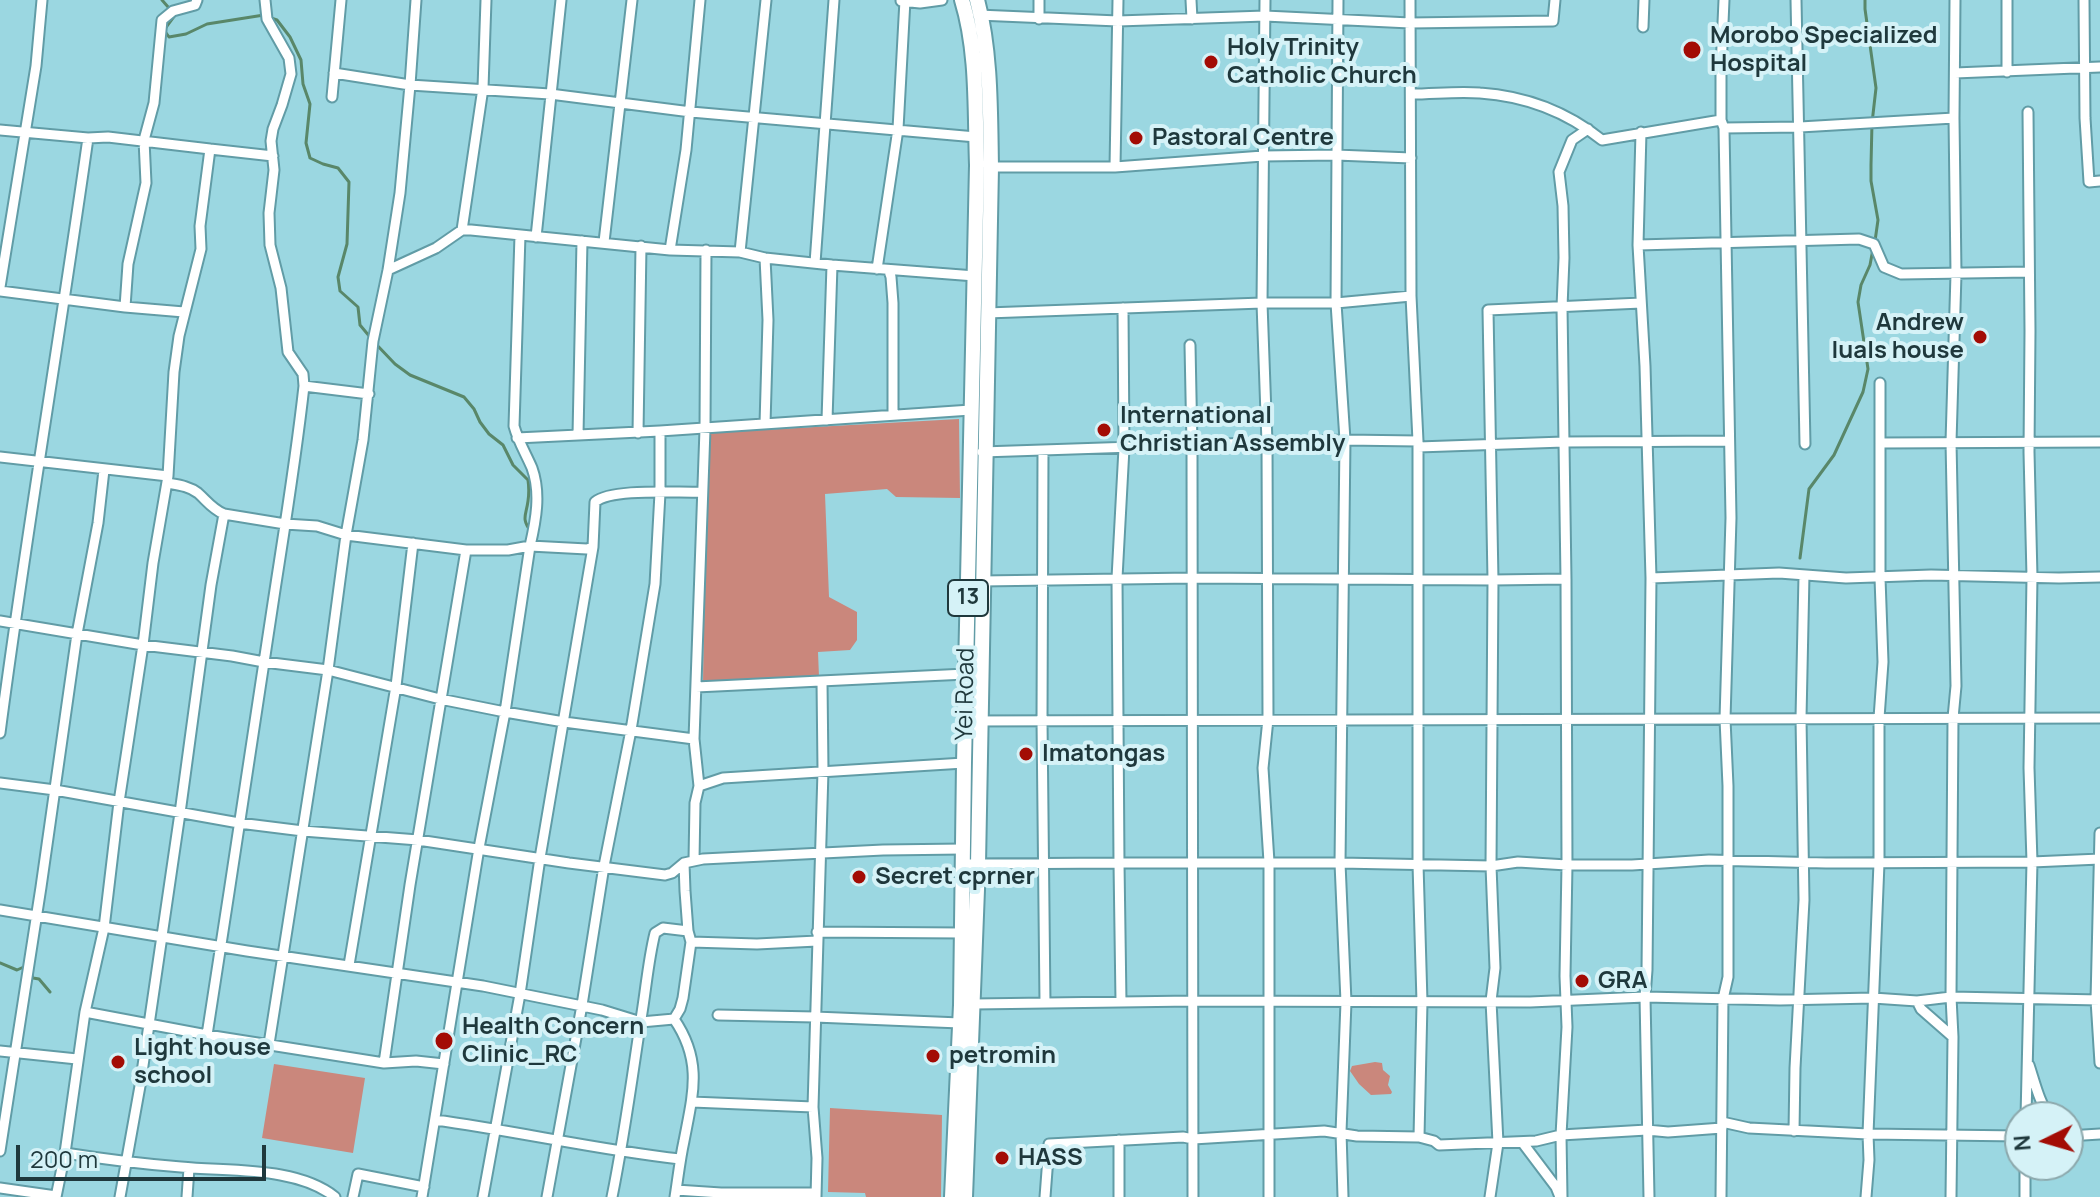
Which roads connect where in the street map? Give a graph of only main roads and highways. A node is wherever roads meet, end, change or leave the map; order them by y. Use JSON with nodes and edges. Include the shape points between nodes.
{"nodes":[{"id":1,"x":962,"y":0,"type":"edge"},
{"id":2,"x":977,"y":0,"type":"edge"},
{"id":3,"x":974,"y":15,"type":"junction"},
{"id":4,"x":984,"y":166,"type":"junction"},
{"id":5,"x":980,"y":313,"type":"junction"},
{"id":6,"x":978,"y":452,"type":"junction"},
{"id":7,"x":968,"y":859,"type":"junction"},
{"id":8,"x":952,"y":1197,"type":"edge"},
{"id":9,"x":965,"y":1197,"type":"edge"}],
"edges":[{"from":1,"to":3,"type":"main road","name":"Yei Road","number":"13"},
{"from":2,"to":3,"type":"main road","name":"Yei Road"},
{"from":3,"to":4,"type":"main road","name":"Yei Road","number":"13","via":[[976,137]]},
{"from":3,"to":4,"type":"main road","name":"Yei Road","via":[[989,94]]},
{"from":4,"to":5,"type":"main road","name":"Yei Road"},
{"from":4,"to":5,"type":"main road","name":"Yei Road","number":"13","via":[[975,276]]},
{"from":5,"to":6,"type":"main road","name":"Yei Road"},
{"from":5,"to":6,"type":"main road","name":"Yei Road","number":"13","via":[[971,410]]},
{"from":6,"to":7,"type":"main road","name":"Yei Road","number":"13","via":[[968,581]]},
{"from":6,"to":7,"type":"main road","name":"Yei Road","via":[[984,581],[981,721]]},
{"from":7,"to":8,"type":"main road","name":"Yei Road","number":"13"},
{"from":7,"to":9,"type":"main road","name":"Yei Road","via":[[974,1004]]}]}
